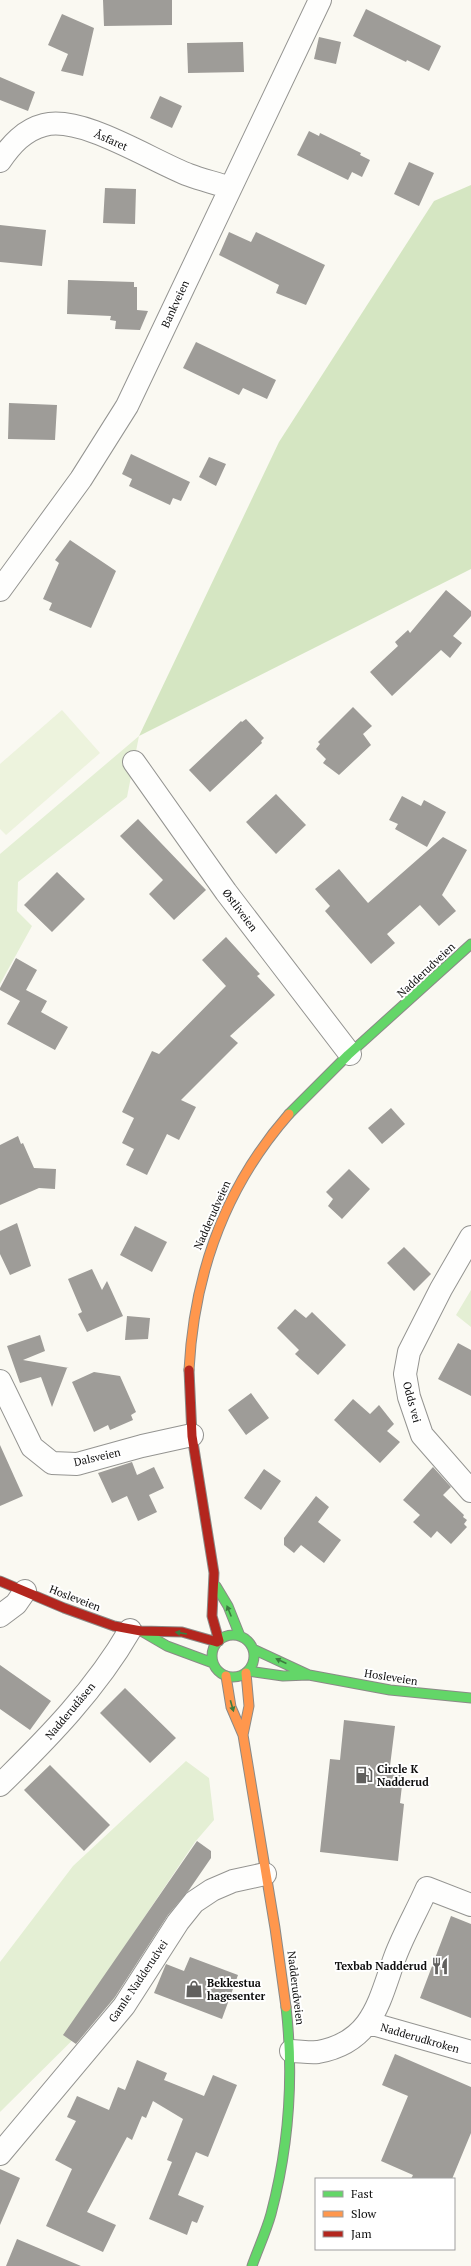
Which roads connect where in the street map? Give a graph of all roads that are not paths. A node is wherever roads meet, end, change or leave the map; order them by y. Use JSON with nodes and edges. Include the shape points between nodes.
{"nodes":[{"id":1,"x":320,"y":0,"type":"edge"},
{"id":2,"x":0,"y":161,"type":"edge"},
{"id":3,"x":230,"y":188,"type":"junction"},
{"id":4,"x":0,"y":590,"type":"edge"},
{"id":5,"x":134,"y":762,"type":"dead end"},
{"id":6,"x":471,"y":944,"type":"edge"},
{"id":7,"x":350,"y":1054,"type":"junction"},
{"id":8,"x":471,"y":1237,"type":"edge"},
{"id":9,"x":0,"y":1381,"type":"edge"},
{"id":10,"x":192,"y":1435,"type":"junction"},
{"id":11,"x":471,"y":1491,"type":"edge"},
{"id":12,"x":0,"y":1581,"type":"edge"},
{"id":13,"x":216,"y":1586,"type":"junction"},
{"id":14,"x":25,"y":1592,"type":"junction"},
{"id":15,"x":0,"y":1616,"type":"edge"},
{"id":16,"x":136,"y":1631,"type":"junction"},
{"id":17,"x":240,"y":1636,"type":"junction"},
{"id":18,"x":218,"y":1642,"type":"junction"},
{"id":19,"x":253,"y":1649,"type":"junction"},
{"id":20,"x":213,"y":1663,"type":"junction"},
{"id":21,"x":247,"y":1672,"type":"junction"},
{"id":22,"x":309,"y":1674,"type":"junction"},
{"id":23,"x":226,"y":1676,"type":"junction"},
{"id":24,"x":280,"y":1676,"type":"junction"},
{"id":25,"x":270,"y":1685,"type":"dead end"},
{"id":26,"x":258,"y":1697,"type":"dead end"},
{"id":27,"x":471,"y":1698,"type":"edge"},
{"id":28,"x":249,"y":1706,"type":"junction"},
{"id":29,"x":243,"y":1735,"type":"junction"},
{"id":30,"x":0,"y":1785,"type":"edge"},
{"id":31,"x":265,"y":1874,"type":"junction"},
{"id":32,"x":471,"y":1905,"type":"edge"},
{"id":33,"x":369,"y":2023,"type":"junction"},
{"id":34,"x":291,"y":2051,"type":"junction"},
{"id":35,"x":471,"y":2052,"type":"edge"},
{"id":36,"x":0,"y":2154,"type":"edge"},
{"id":37,"x":252,"y":2266,"type":"edge"}],
"edges":[{"from":1,"to":3,"type":"street","name":"Bankveien"},
{"from":2,"to":3,"type":"street","name":"Åsfaret","via":[[10,146],[27,132],[44,125],[65,123],[86,129],[189,175]]},
{"from":3,"to":4,"type":"street","name":"Bankveien","via":[[127,406],[82,479]]},
{"from":5,"to":7,"type":"street","name":"Østliveien","via":[[226,892]]},
{"from":6,"to":7,"type":"main road","name":"Nadderudveien"},
{"from":7,"to":10,"type":"main road","name":"Nadderudveien","via":[[278,1126],[250,1165],[224,1211],[207,1254],[194,1304],[189,1346],[189,1415]]},
{"from":8,"to":11,"type":"street","name":"Odds vei","via":[[409,1352],[405,1374],[409,1397],[422,1435]]},
{"from":9,"to":10,"type":"street","name":"Dalsveien","via":[[32,1447],[52,1463],[77,1464]]},
{"from":10,"to":13,"type":"main road","name":"Nadderudveien"},
{"from":12,"to":14,"type":"main road","name":"Hosleveien"},
{"from":17,"to":13,"type":"main road","name":"Nadderudveien","one_way":true,"via":[[228,1606]]},
{"from":13,"to":18,"type":"main road","name":"Nadderudveien","via":[[212,1607],[213,1625]]},
{"from":14,"to":15,"type":"street","via":[[16,1604]]},
{"from":14,"to":16,"type":"main road","name":"Hosleveien"},
{"from":18,"to":16,"type":"main road","name":"Hosleveien","one_way":true,"via":[[170,1631]]},
{"from":16,"to":20,"type":"main road","name":"Hosleveien"},
{"from":16,"to":30,"type":"street","name":"Nadderudåsen","via":[[53,1733]]},
{"from":17,"to":18,"type":"main road","via":[[225,1637]]},
{"from":17,"to":19,"type":"main road","via":[[246,1639]]},
{"from":18,"to":20,"type":"main road","via":[[212,1652]]},
{"from":19,"to":21,"type":"main road","via":[[254,1661]]},
{"from":22,"to":19,"type":"main road","name":"Hosleveien","one_way":true},
{"from":20,"to":23,"type":"main road","via":[[220,1673]]},
{"from":21,"to":23,"type":"main road","via":[[236,1677]]},
{"from":21,"to":24,"type":"main road","name":"Hosleveien"},
{"from":21,"to":28,"type":"main road","name":"Nadderudveien"},
{"from":22,"to":24,"type":"main road","name":"Hosleveien"},
{"from":22,"to":27,"type":"main road","name":"Hosleveien","via":[[390,1690]]},
{"from":23,"to":29,"type":"main road","name":"Nadderudveien","one_way":true,"via":[[231,1707]]},
{"from":24,"to":25,"type":"main road"},
{"from":26,"to":28,"type":"main road"},
{"from":28,"to":29,"type":"main road","name":"Nadderudveien"},
{"from":29,"to":31,"type":"main road","name":"Nadderudveien"},
{"from":31,"to":34,"type":"main road","name":"Nadderudveien","via":[[285,1989]]},
{"from":31,"to":36,"type":"street","name":"Gamle Nadderudvei","via":[[234,1881],[212,1890],[194,1902],[178,1922],[124,2006]]},
{"from":32,"to":33,"type":"street","name":"Nadderudkroken","via":[[427,1888]]},
{"from":33,"to":34,"type":"street","name":"Nadderudkroken","via":[[347,2043],[318,2052]]},
{"from":33,"to":35,"type":"street","name":"Nadderudkroken"},
{"from":34,"to":37,"type":"main road","name":"Nadderudveien","via":[[290,2119],[282,2175],[270,2218]]}]}
